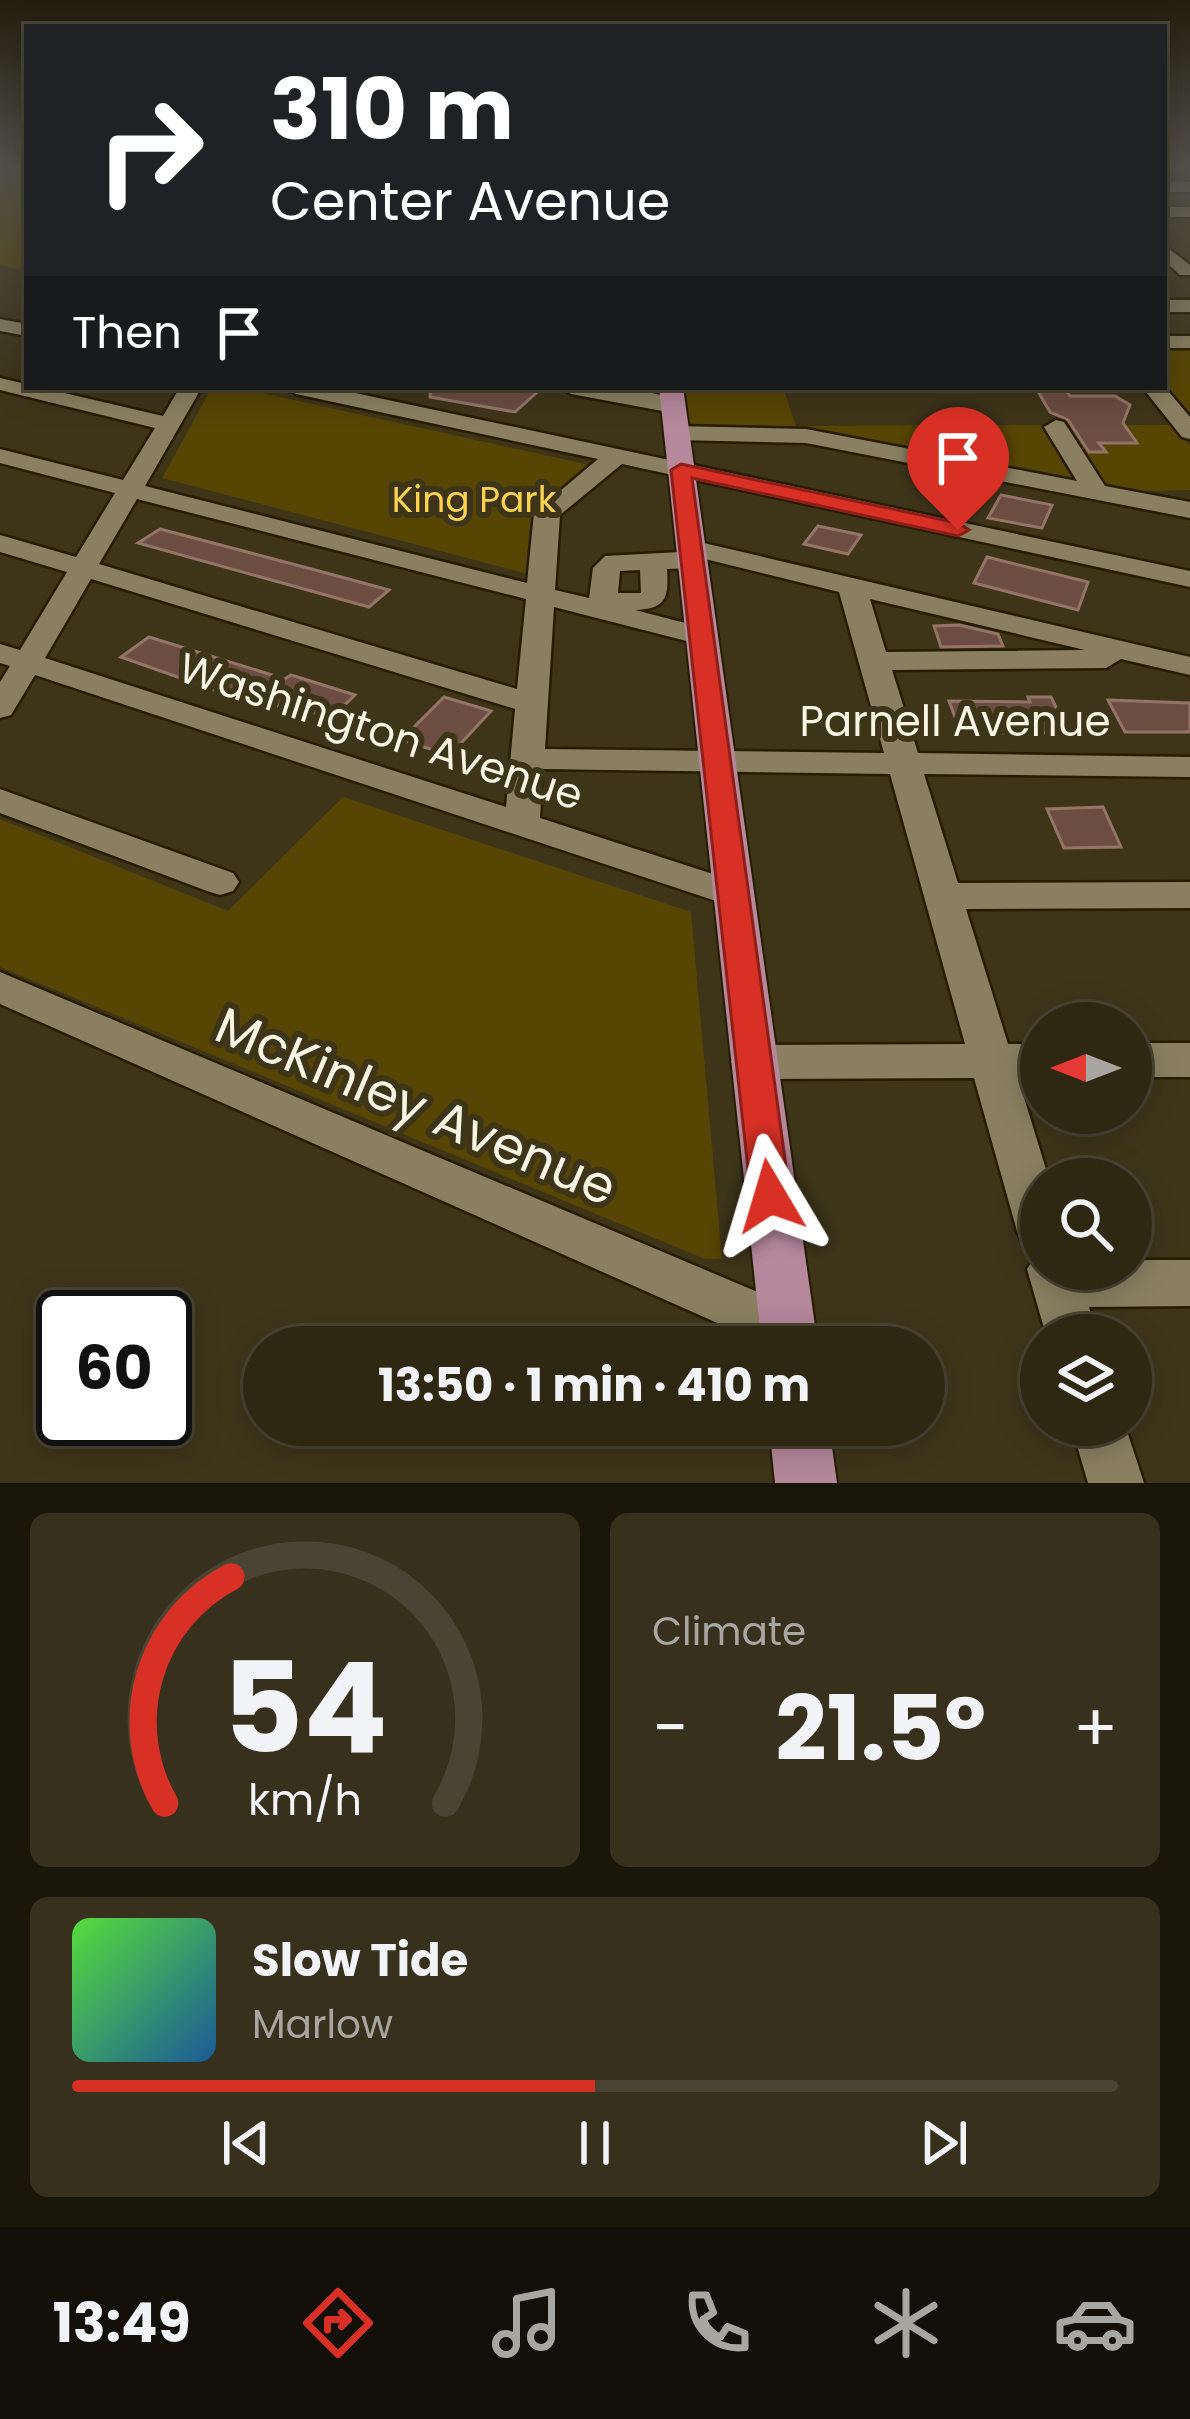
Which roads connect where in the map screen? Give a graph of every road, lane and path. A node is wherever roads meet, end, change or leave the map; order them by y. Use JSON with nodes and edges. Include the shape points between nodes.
{"nodes":[{"id":1,"x":1168,"y":243,"type":"edge"},
{"id":2,"x":1188,"y":271,"type":"edge"},
{"id":3,"x":25,"y":390,"type":"edge"},
{"id":4,"x":188,"y":390,"type":"edge"},
{"id":5,"x":310,"y":390,"type":"edge"},
{"id":6,"x":582,"y":390,"type":"edge"},
{"id":7,"x":589,"y":390,"type":"edge"},
{"id":8,"x":1155,"y":390,"type":"edge"},
{"id":9,"x":169,"y":424,"type":"junction"},
{"id":10,"x":675,"y":424,"type":"edge"},
{"id":11,"x":1056,"y":427,"type":"dead end"},
{"id":12,"x":1190,"y":432,"type":"edge"},
{"id":13,"x":528,"y":436,"type":"junction"},
{"id":14,"x":0,"y":456,"type":"edge"},
{"id":15,"x":617,"y":456,"type":"junction"},
{"id":16,"x":130,"y":489,"type":"junction"},
{"id":17,"x":1095,"y":490,"type":"junction"},
{"id":18,"x":1190,"y":510,"type":"edge"},
{"id":19,"x":0,"y":543,"type":"edge"},
{"id":20,"x":678,"y":556,"type":"junction"},
{"id":21,"x":84,"y":567,"type":"junction"},
{"id":22,"x":1190,"y":579,"type":"edge"},
{"id":23,"x":852,"y":586,"type":"junction"},
{"id":24,"x":540,"y":595,"type":"junction"},
{"id":25,"x":603,"y":606,"type":"junction"},
{"id":26,"x":702,"y":636,"type":"junction"},
{"id":27,"x":14,"y":658,"type":"edge"},
{"id":28,"x":1157,"y":658,"type":"junction"},
{"id":29,"x":873,"y":661,"type":"junction"},
{"id":30,"x":1190,"y":666,"type":"edge"},
{"id":31,"x":532,"y":704,"type":"junction"},
{"id":32,"x":0,"y":708,"type":"edge"},
{"id":33,"x":527,"y":759,"type":"junction"},
{"id":34,"x":719,"y":764,"type":"junction"},
{"id":35,"x":902,"y":765,"type":"junction"},
{"id":36,"x":1190,"y":767,"type":"edge"},
{"id":37,"x":0,"y":800,"type":"edge"},
{"id":38,"x":522,"y":825,"type":"junction"},
{"id":39,"x":220,"y":882,"type":"dead end"},
{"id":40,"x":734,"y":895,"type":"junction"},
{"id":41,"x":1190,"y":895,"type":"edge"},
{"id":42,"x":944,"y":896,"type":"junction"},
{"id":43,"x":0,"y":987,"type":"edge"},
{"id":44,"x":1152,"y":1060,"type":"edge"},
{"id":45,"x":1190,"y":1060,"type":"edge"},
{"id":46,"x":992,"y":1061,"type":"junction"},
{"id":47,"x":1020,"y":1061,"type":"edge"},
{"id":48,"x":753,"y":1062,"type":"junction"},
{"id":49,"x":1020,"y":1158,"type":"edge"},
{"id":50,"x":1152,"y":1281,"type":"edge"},
{"id":51,"x":1190,"y":1283,"type":"edge"},
{"id":52,"x":762,"y":1326,"type":"edge"},
{"id":53,"x":787,"y":1326,"type":"edge"},
{"id":54,"x":802,"y":1446,"type":"edge"},
{"id":55,"x":1105,"y":1446,"type":"edge"},
{"id":56,"x":806,"y":1483,"type":"edge"},
{"id":57,"x":1116,"y":1483,"type":"edge"}],
"edges":[{"from":1,"to":2,"type":"street"},
{"from":3,"to":9,"type":"street"},
{"from":4,"to":9,"type":"street"},
{"from":5,"to":13,"type":"street"},
{"from":6,"to":13,"type":"street"},
{"from":7,"to":10,"type":"street"},
{"from":8,"to":12,"type":"street"},
{"from":9,"to":16,"type":"street"},
{"from":10,"to":15,"type":"street"},
{"from":10,"to":17,"type":"street","via":[[789,434]]},
{"from":10,"to":20,"type":"main road"},
{"from":10,"to":22,"type":"street"},
{"from":11,"to":17,"type":"street"},
{"from":13,"to":15,"type":"street"},
{"from":14,"to":16,"type":"street"},
{"from":15,"to":24,"type":"street","via":[[547,513]]},
{"from":16,"to":21,"type":"street"},
{"from":16,"to":24,"type":"street"},
{"from":17,"to":18,"type":"street"},
{"from":19,"to":21,"type":"street"},
{"from":20,"to":23,"type":"street"},
{"from":20,"to":25,"type":"street","via":[[650,601]]},
{"from":20,"to":25,"type":"street","via":[[610,566]]},
{"from":20,"to":26,"type":"main road"},
{"from":21,"to":27,"type":"street"},
{"from":21,"to":31,"type":"street"},
{"from":23,"to":28,"type":"street"},
{"from":23,"to":29,"type":"street"},
{"from":24,"to":25,"type":"street"},
{"from":24,"to":31,"type":"street"},
{"from":25,"to":26,"type":"street"},
{"from":26,"to":34,"type":"main road"},
{"from":27,"to":32,"type":"street"},
{"from":27,"to":38,"type":"street","name":"Washington Avenue"},
{"from":28,"to":29,"type":"street"},
{"from":28,"to":30,"type":"street"},
{"from":29,"to":35,"type":"street"},
{"from":31,"to":33,"type":"street"},
{"from":33,"to":34,"type":"street","name":"Parnell Avenue"},
{"from":33,"to":38,"type":"street"},
{"from":34,"to":35,"type":"street","name":"Parnell Avenue"},
{"from":34,"to":40,"type":"main road"},
{"from":35,"to":36,"type":"street","name":"Parnell Avenue"},
{"from":35,"to":42,"type":"street"},
{"from":37,"to":39,"type":"street"},
{"from":38,"to":40,"type":"street","name":"Washington Avenue"},
{"from":40,"to":48,"type":"main road"},
{"from":41,"to":42,"type":"street"},
{"from":42,"to":46,"type":"street"},
{"from":43,"to":52,"type":"street","name":"McKinley Avenue"},
{"from":44,"to":45,"type":"street"},
{"from":46,"to":47,"type":"street"},
{"from":46,"to":48,"type":"street"},
{"from":46,"to":49,"type":"street"},
{"from":48,"to":53,"type":"main road"},
{"from":50,"to":51,"type":"street"},
{"from":54,"to":56,"type":"main road"},
{"from":55,"to":57,"type":"street"}]}
